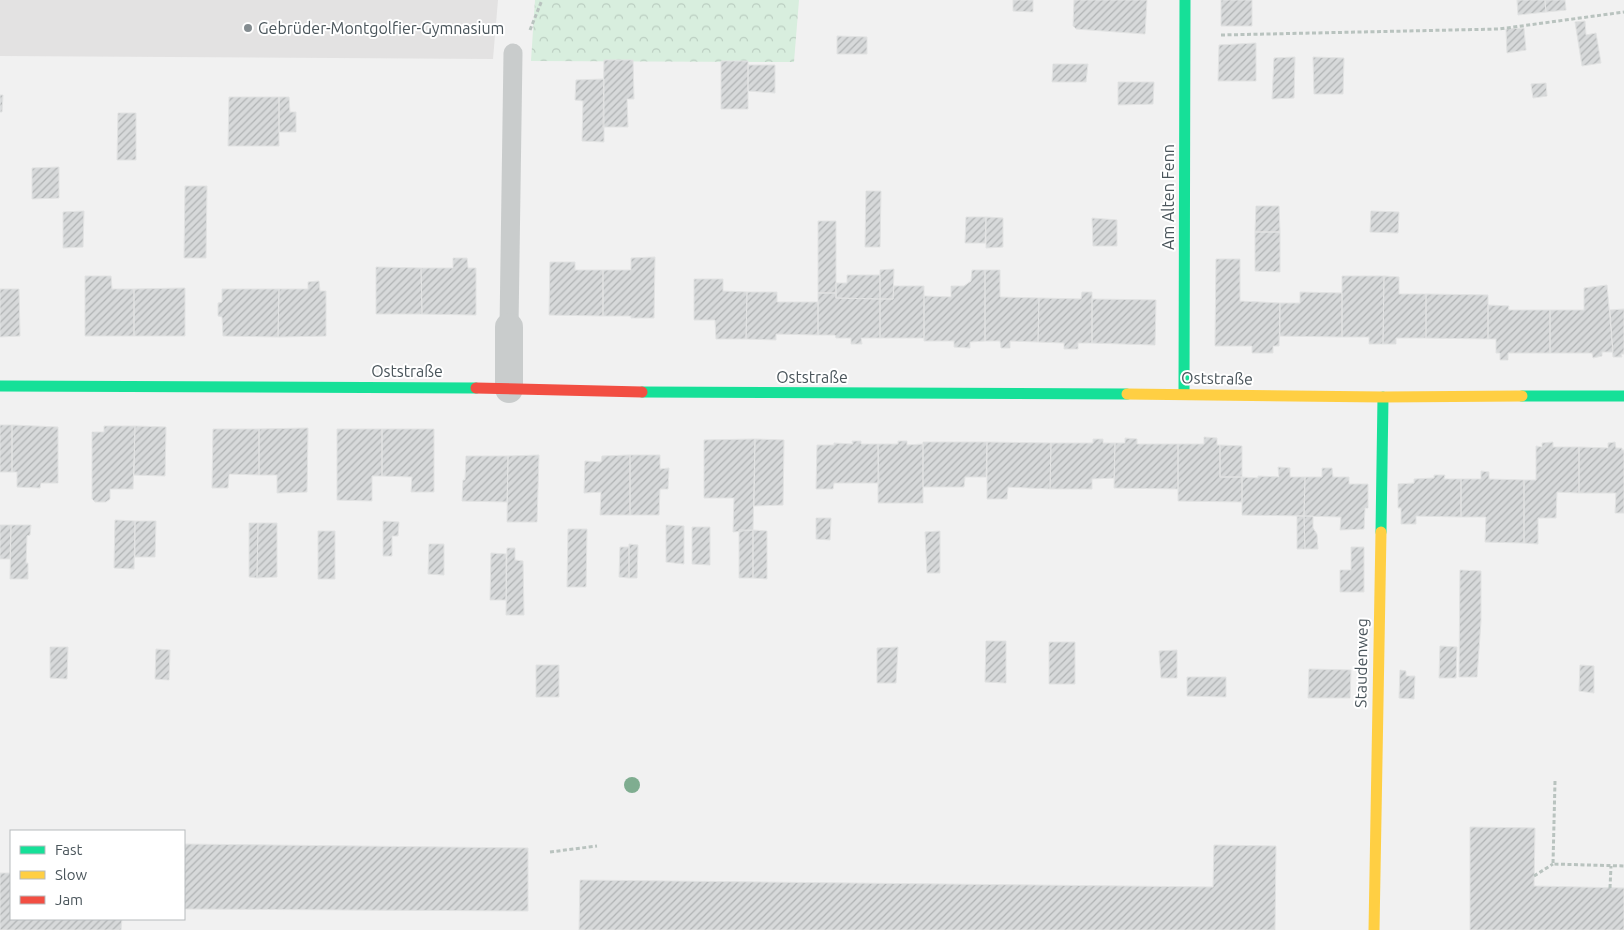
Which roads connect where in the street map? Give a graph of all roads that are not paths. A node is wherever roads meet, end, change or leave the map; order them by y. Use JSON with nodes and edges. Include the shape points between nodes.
{"nodes":[{"id":1,"x":1185,"y":0,"type":"edge"},
{"id":2,"x":513,"y":53,"type":"dead end"},
{"id":3,"x":509,"y":327,"type":"joint"},
{"id":4,"x":0,"y":386,"type":"edge"},
{"id":5,"x":509,"y":389,"type":"junction"},
{"id":6,"x":1184,"y":394,"type":"junction"},
{"id":7,"x":1624,"y":396,"type":"edge"},
{"id":8,"x":1383,"y":397,"type":"junction"},
{"id":9,"x":1374,"y":930,"type":"edge"}],
"edges":[{"from":1,"to":6,"type":"street","name":"Am Alten Fenn"},
{"from":2,"to":3,"type":"lane"},
{"from":3,"to":5,"type":"street"},
{"from":4,"to":5,"type":"street","name":"Oststraße"},
{"from":5,"to":6,"type":"street","name":"Oststraße","via":[[691,393]]},
{"from":6,"to":8,"type":"street","name":"Oststraße"},
{"from":7,"to":8,"type":"street","name":"Oststraße"},
{"from":8,"to":9,"type":"street","name":"Staudenweg"}]}
